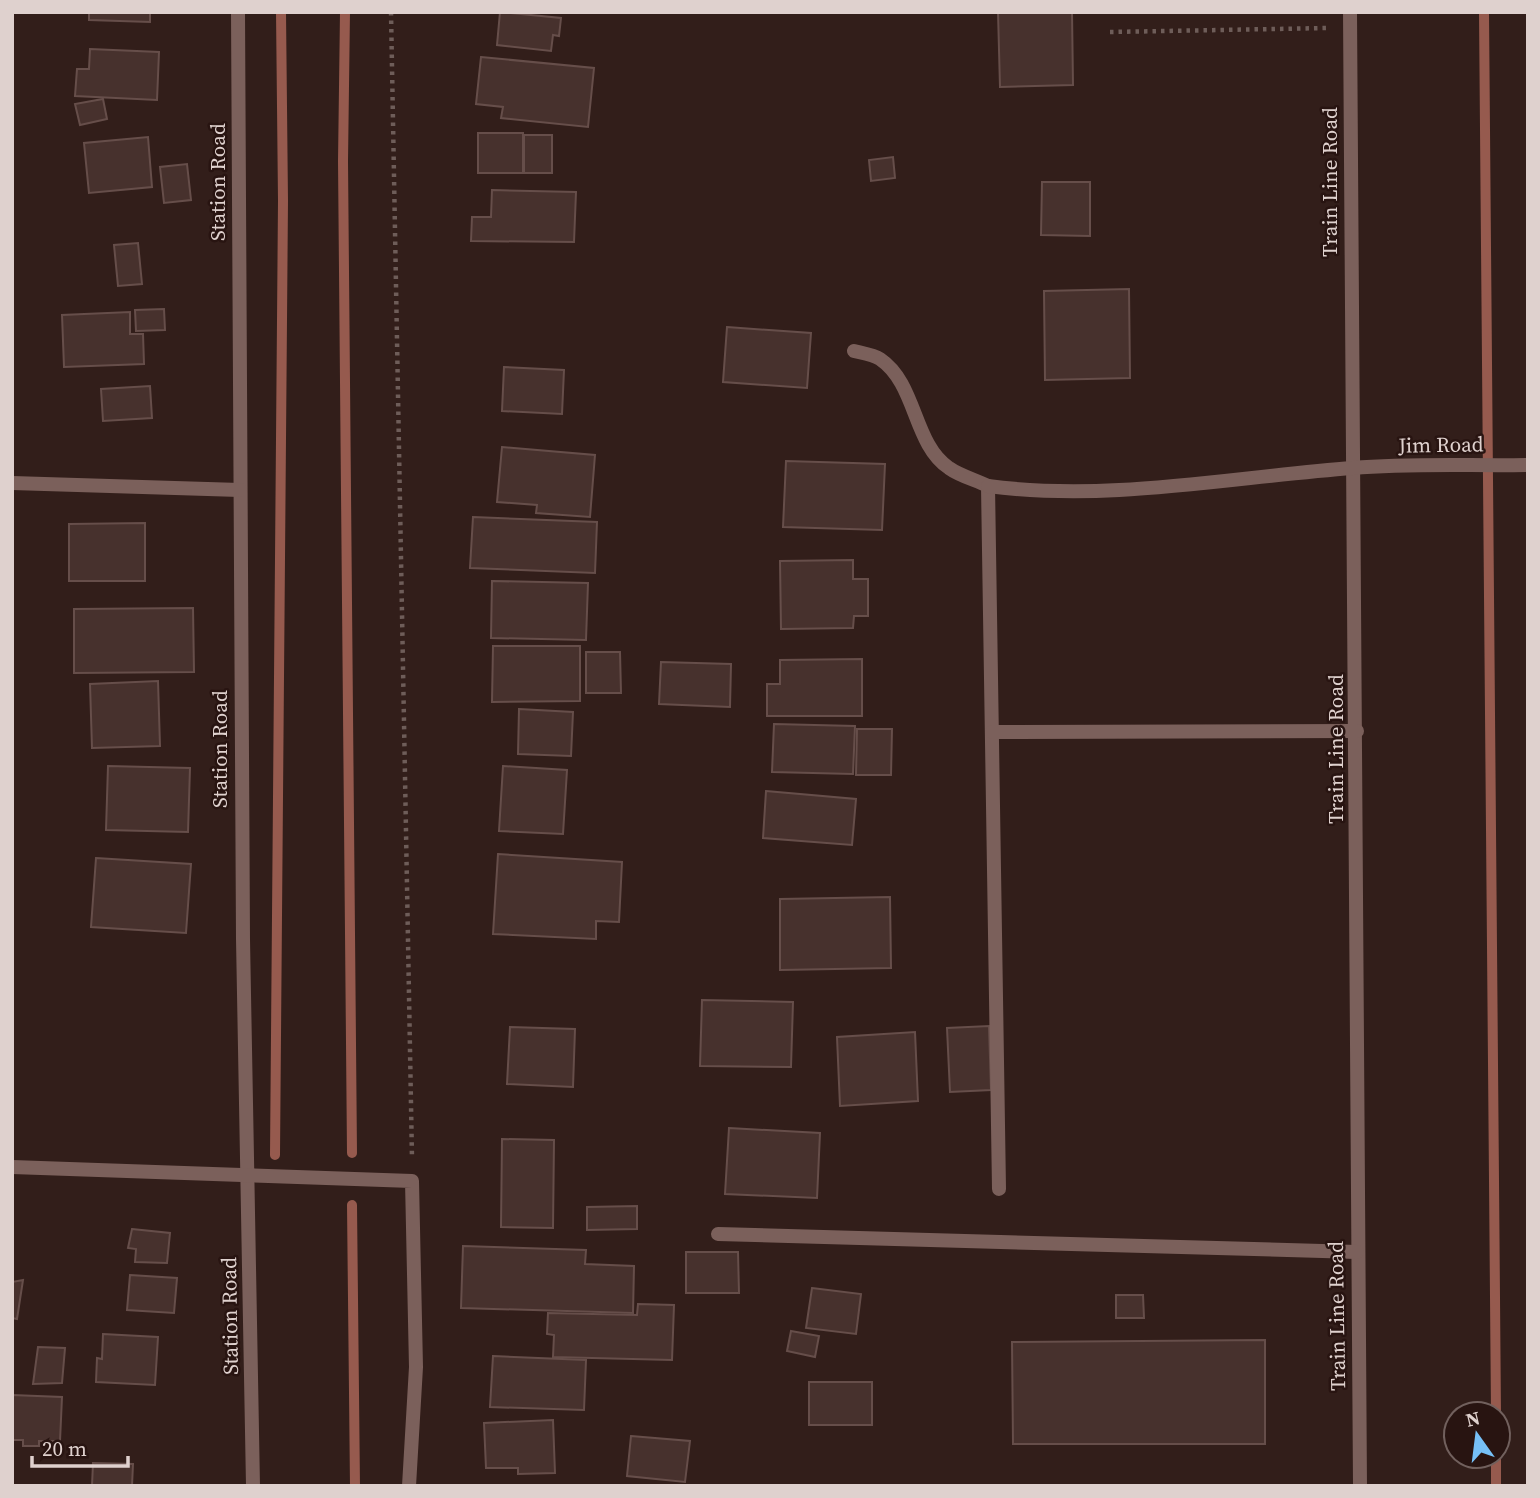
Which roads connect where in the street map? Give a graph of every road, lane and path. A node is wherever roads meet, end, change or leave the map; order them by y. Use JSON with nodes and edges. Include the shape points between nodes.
{"nodes":[{"id":1,"x":238,"y":12,"type":"edge"},
{"id":2,"x":391,"y":12,"type":"edge"},
{"id":3,"x":1350,"y":12,"type":"edge"},
{"id":4,"x":1350,"y":28,"type":"junction"},
{"id":5,"x":1110,"y":32,"type":"dead end"},
{"id":6,"x":854,"y":351,"type":"dead end"},
{"id":7,"x":1521,"y":465,"type":"edge"},
{"id":8,"x":1355,"y":468,"type":"junction"},
{"id":9,"x":12,"y":484,"type":"edge"},
{"id":10,"x":988,"y":486,"type":"junction"},
{"id":11,"x":240,"y":490,"type":"junction"},
{"id":12,"x":1357,"y":731,"type":"junction"},
{"id":13,"x":992,"y":732,"type":"junction"},
{"id":14,"x":12,"y":1167,"type":"edge"},
{"id":15,"x":249,"y":1175,"type":"junction"},
{"id":16,"x":412,"y":1181,"type":"junction"},
{"id":17,"x":999,"y":1189,"type":"dead end"},
{"id":18,"x":718,"y":1234,"type":"dead end"},
{"id":19,"x":1357,"y":1252,"type":"junction"},
{"id":20,"x":253,"y":1486,"type":"edge"},
{"id":21,"x":409,"y":1486,"type":"edge"},
{"id":22,"x":1360,"y":1486,"type":"edge"}],
"edges":[{"from":1,"to":11,"type":"street","name":"Station Road"},
{"from":2,"to":16,"type":"path"},
{"from":3,"to":4,"type":"street","name":"Train Line Road"},
{"from":4,"to":5,"type":"path"},
{"from":4,"to":8,"type":"street","name":"Train Line Road"},
{"from":6,"to":10,"type":"street","name":"Jim Road","via":[[880,359],[895,377],[927,442],[947,468]]},
{"from":7,"to":8,"type":"street","name":"Jim Road"},
{"from":8,"to":10,"type":"street","name":"Jim Road","via":[[1089,493]]},
{"from":8,"to":12,"type":"street","name":"Train Line Road"},
{"from":9,"to":11,"type":"street"},
{"from":10,"to":13,"type":"street"},
{"from":11,"to":15,"type":"street","name":"Station Road"},
{"from":12,"to":13,"type":"street"},
{"from":12,"to":19,"type":"street","name":"Train Line Road"},
{"from":13,"to":17,"type":"street"},
{"from":14,"to":15,"type":"street"},
{"from":15,"to":16,"type":"street"},
{"from":15,"to":20,"type":"street","name":"Station Road"},
{"from":16,"to":21,"type":"street","via":[[416,1367]]},
{"from":18,"to":19,"type":"street"},
{"from":19,"to":22,"type":"street","name":"Train Line Road"}]}
